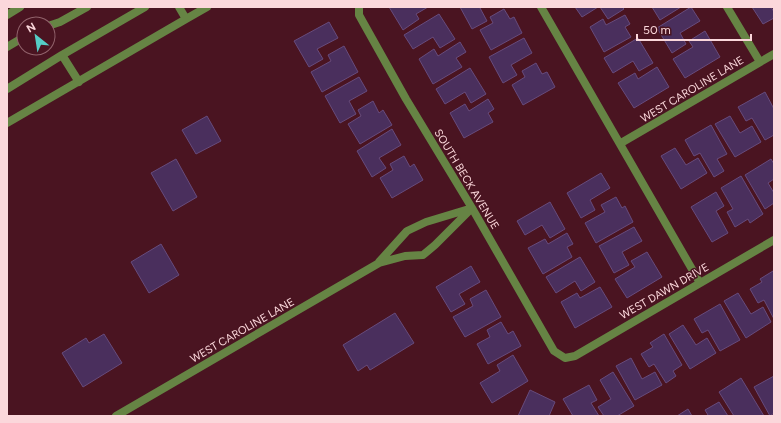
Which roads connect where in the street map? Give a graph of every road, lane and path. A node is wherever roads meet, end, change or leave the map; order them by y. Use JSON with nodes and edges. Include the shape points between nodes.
{"nodes":[{"id":1,"x":20,"y":7,"type":"edge"},
{"id":2,"x":87,"y":7,"type":"edge"},
{"id":3,"x":145,"y":7,"type":"edge"},
{"id":4,"x":179,"y":7,"type":"edge"},
{"id":5,"x":207,"y":7,"type":"edge"},
{"id":6,"x":359,"y":7,"type":"edge"},
{"id":7,"x":542,"y":7,"type":"edge"},
{"id":8,"x":727,"y":7,"type":"edge"},
{"id":9,"x":7,"y":15,"type":"edge"},
{"id":10,"x":186,"y":20,"type":"junction"},
{"id":11,"x":56,"y":23,"type":"edge"},
{"id":12,"x":16,"y":42,"type":"edge"},
{"id":13,"x":7,"y":47,"type":"edge"},
{"id":14,"x":774,"y":54,"type":"edge"},
{"id":15,"x":62,"y":55,"type":"junction"},
{"id":16,"x":760,"y":62,"type":"junction"},
{"id":17,"x":79,"y":82,"type":"junction"},
{"id":18,"x":7,"y":89,"type":"edge"},
{"id":19,"x":8,"y":121,"type":"edge"},
{"id":20,"x":621,"y":143,"type":"junction"},
{"id":21,"x":472,"y":208,"type":"junction"},
{"id":22,"x":774,"y":240,"type":"edge"},
{"id":23,"x":379,"y":263,"type":"junction"},
{"id":24,"x":700,"y":283,"type":"junction"},
{"id":25,"x":565,"y":358,"type":"joint"},
{"id":26,"x":116,"y":416,"type":"edge"}],
"edges":[{"from":1,"to":9,"type":"street"},
{"from":2,"to":11,"type":"street"},
{"from":3,"to":15,"type":"street"},
{"from":4,"to":10,"type":"street"},
{"from":5,"to":10,"type":"street"},
{"from":6,"to":21,"type":"street","name":"SOUTH BECK AVENUE","via":[[360,14],[406,99]]},
{"from":7,"to":20,"type":"street"},
{"from":8,"to":16,"type":"street"},
{"from":10,"to":17,"type":"street"},
{"from":12,"to":13,"type":"street"},
{"from":14,"to":16,"type":"street","name":"WEST CAROLINE LANE"},
{"from":15,"to":17,"type":"street"},
{"from":15,"to":18,"type":"street"},
{"from":16,"to":20,"type":"street","name":"WEST CAROLINE LANE"},
{"from":17,"to":19,"type":"street"},
{"from":20,"to":24,"type":"street"},
{"from":21,"to":23,"type":"street","name":"WEST CAROLINE LANE","via":[[426,222],[407,231]]},
{"from":21,"to":23,"type":"street","name":"WEST CAROLINE LANE","via":[[423,255],[405,256]]},
{"from":21,"to":25,"type":"street","name":"SOUTH BECK AVENUE","via":[[554,351]]},
{"from":22,"to":24,"type":"street","name":"WEST DAWN DRIVE"},
{"from":23,"to":26,"type":"street","name":"WEST CAROLINE LANE"},
{"from":24,"to":25,"type":"street","name":"WEST DAWN DRIVE","via":[[575,356]]}]}
